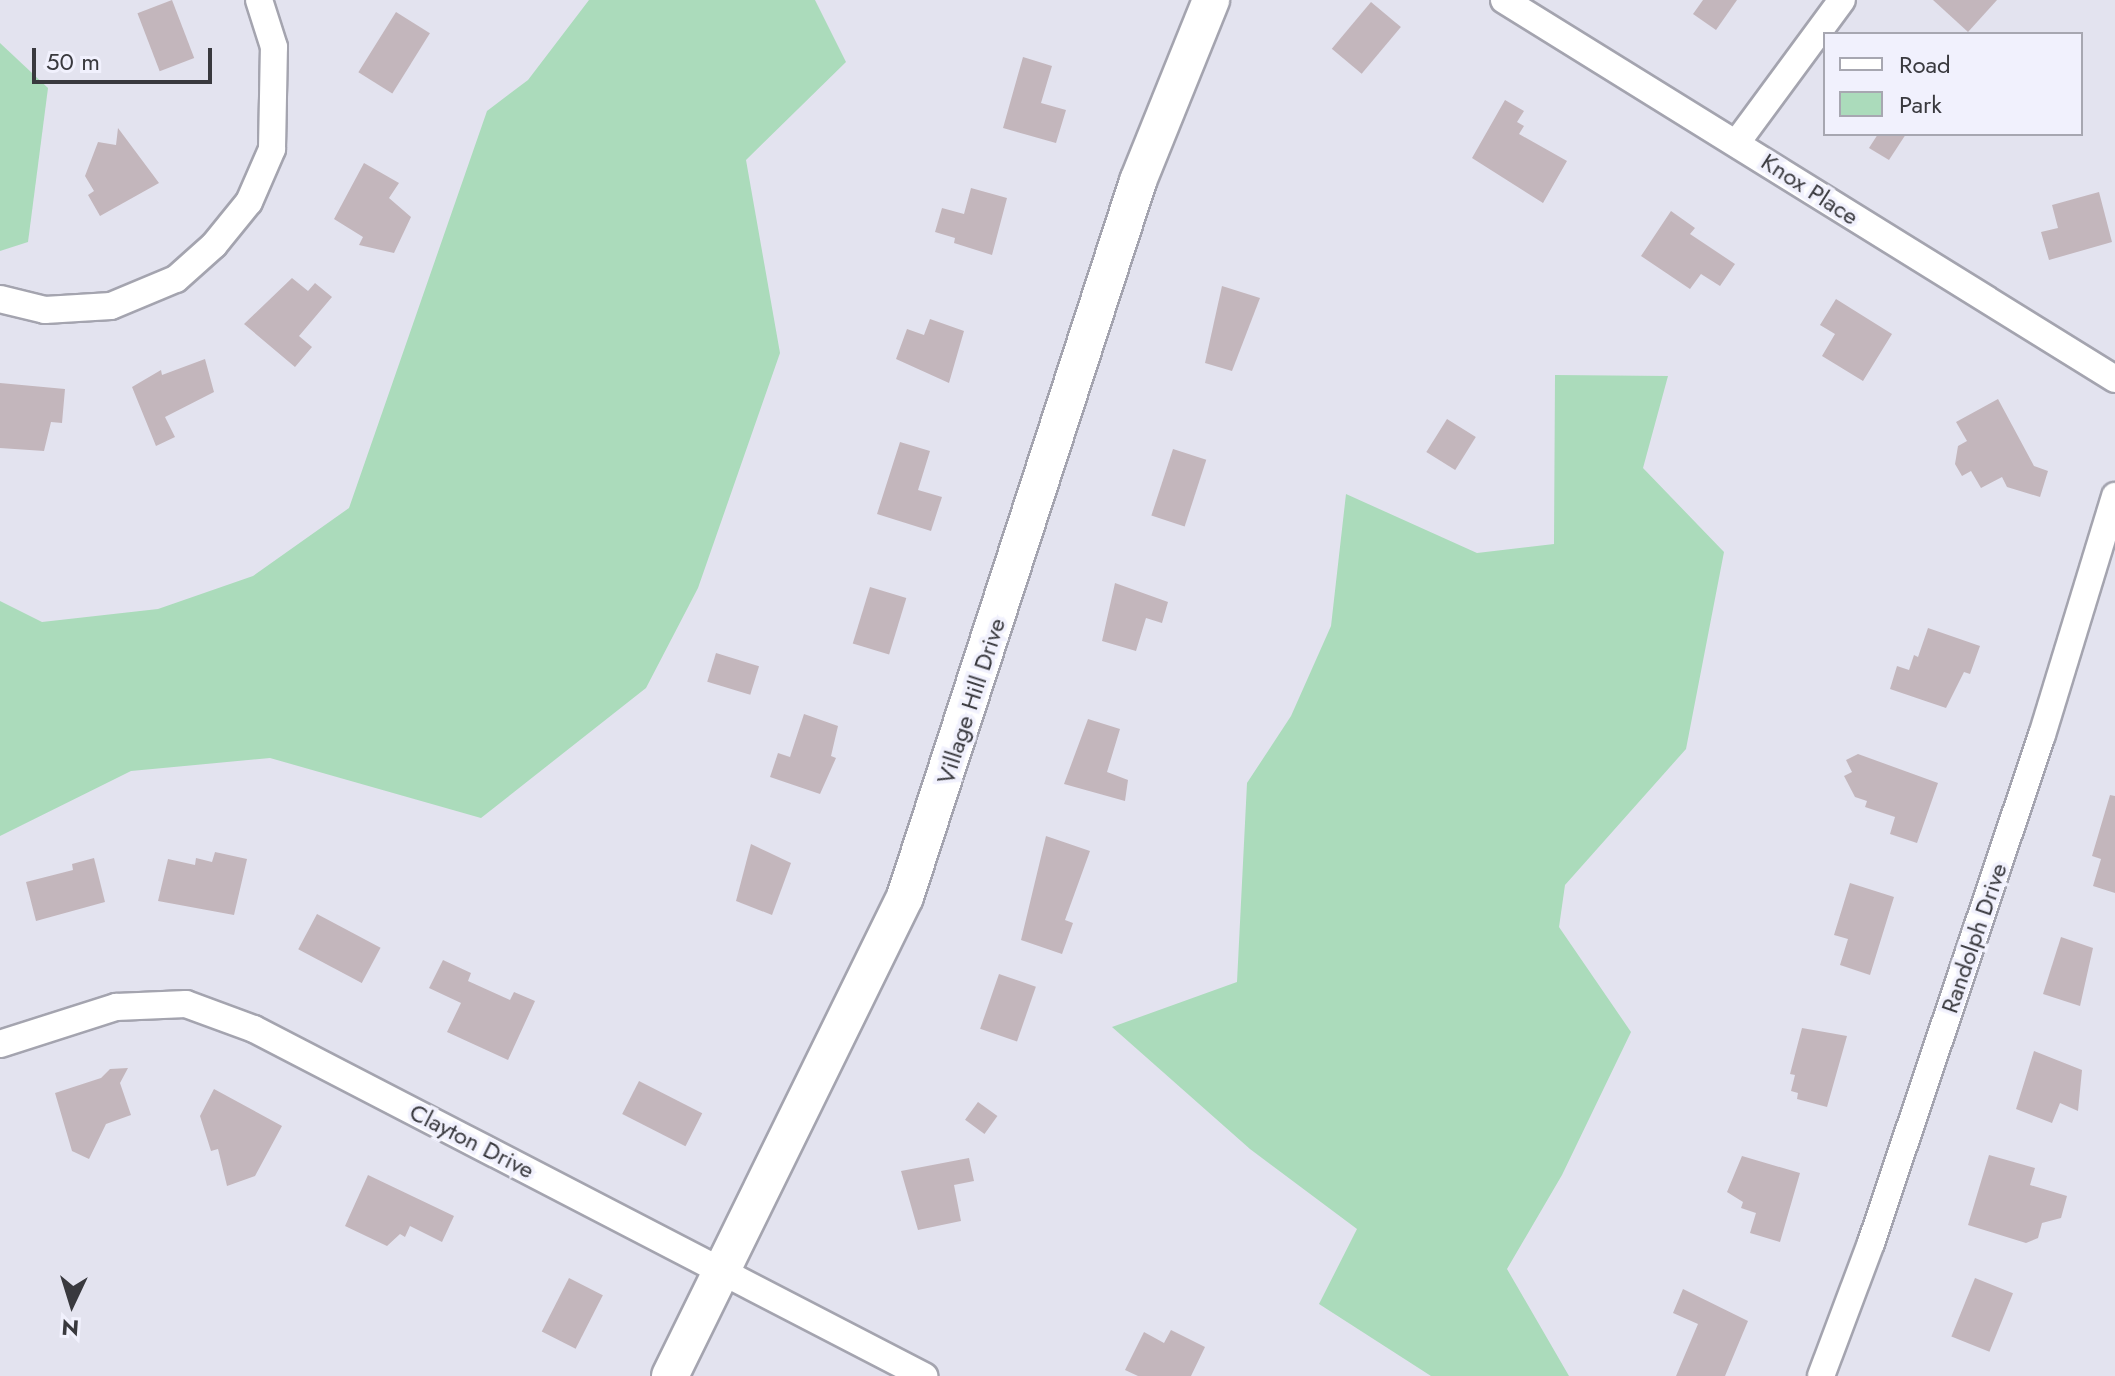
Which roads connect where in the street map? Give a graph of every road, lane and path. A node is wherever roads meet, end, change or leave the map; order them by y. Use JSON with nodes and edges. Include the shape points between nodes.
{"nodes":[{"id":1,"x":259,"y":0,"type":"edge"},
{"id":2,"x":1211,"y":0,"type":"edge"},
{"id":3,"x":1504,"y":0,"type":"edge"},
{"id":4,"x":1842,"y":0,"type":"edge"},
{"id":5,"x":1738,"y":141,"type":"junction"},
{"id":6,"x":0,"y":299,"type":"edge"},
{"id":7,"x":2115,"y":379,"type":"edge"},
{"id":8,"x":2115,"y":496,"type":"edge"},
{"id":9,"x":0,"y":1044,"type":"edge"},
{"id":10,"x":723,"y":1270,"type":"junction"},
{"id":11,"x":670,"y":1376,"type":"edge"},
{"id":12,"x":924,"y":1376,"type":"edge"},
{"id":13,"x":1821,"y":1376,"type":"edge"}],
"edges":[{"from":1,"to":6,"type":"street","via":[[274,47],[272,149],[249,202],[214,245],[176,279],[111,306],[45,310]]},
{"from":2,"to":10,"type":"street","name":"Village Hill Drive","via":[[1138,181],[905,897]]},
{"from":3,"to":5,"type":"street","name":"Knox Place"},
{"from":4,"to":5,"type":"street"},
{"from":5,"to":7,"type":"street","name":"Knox Place"},
{"from":8,"to":13,"type":"street","name":"Randolph Drive","via":[[2032,765]]},
{"from":9,"to":10,"type":"street","name":"Clayton Drive","via":[[116,1007],[186,1004],[254,1029]]},
{"from":10,"to":11,"type":"street","name":"Village Hill Drive"},
{"from":10,"to":12,"type":"street","name":"Clayton Drive"}]}
